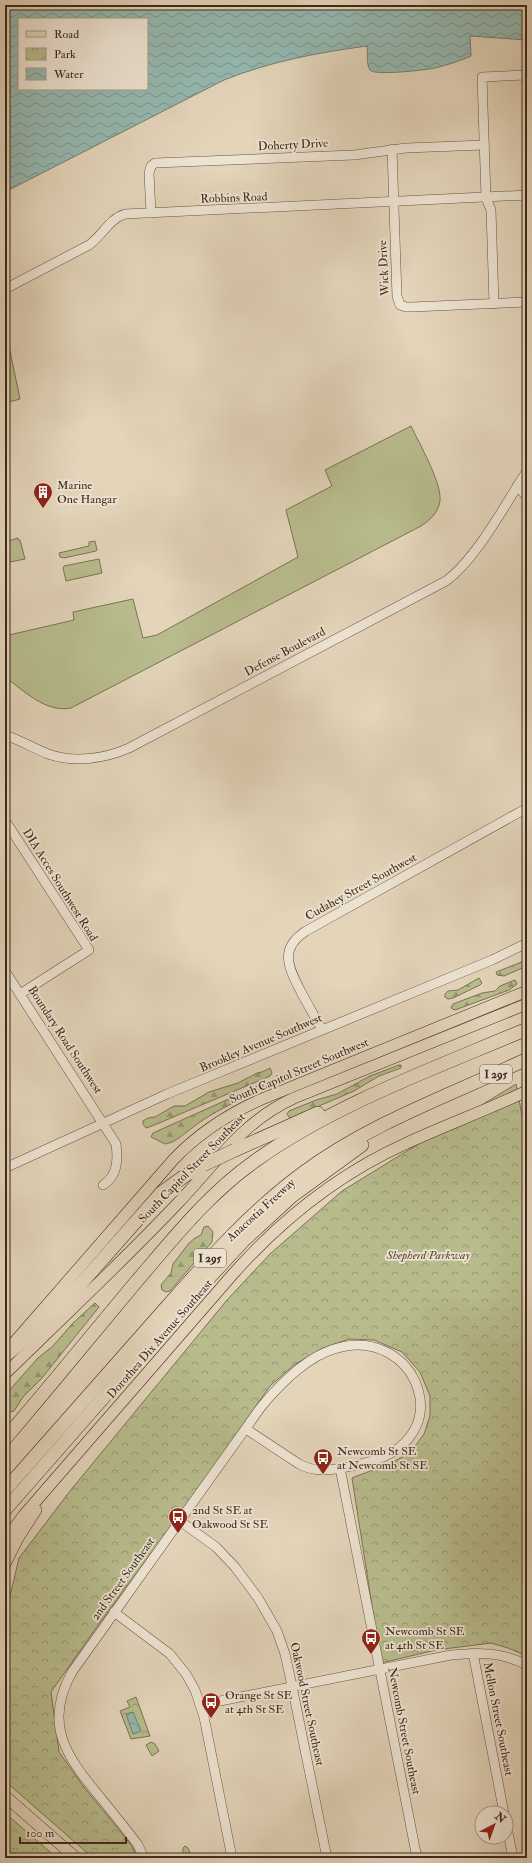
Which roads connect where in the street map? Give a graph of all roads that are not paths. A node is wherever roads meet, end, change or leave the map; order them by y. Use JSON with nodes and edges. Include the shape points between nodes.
{"nodes":[{"id":1,"x":527,"y":75,"type":"edge"},
{"id":2,"x":484,"y":145,"type":"junction"},
{"id":3,"x":392,"y":150,"type":"junction"},
{"id":4,"x":527,"y":195,"type":"edge"},
{"id":5,"x":486,"y":198,"type":"junction"},
{"id":6,"x":394,"y":203,"type":"junction"},
{"id":7,"x":151,"y":213,"type":"junction"},
{"id":8,"x":5,"y":289,"type":"edge"},
{"id":9,"x":527,"y":302,"type":"edge"},
{"id":10,"x":494,"y":304,"type":"junction"},
{"id":11,"x":527,"y":471,"type":"edge"},
{"id":12,"x":517,"y":486,"type":"junction"},
{"id":13,"x":527,"y":497,"type":"edge"},
{"id":14,"x":5,"y":735,"type":"edge"},
{"id":15,"x":527,"y":808,"type":"edge"},
{"id":16,"x":8,"y":825,"type":"dead end"},
{"id":17,"x":527,"y":943,"type":"edge"},
{"id":18,"x":5,"y":971,"type":"edge"},
{"id":19,"x":527,"y":991,"type":"edge"},
{"id":20,"x":20,"y":994,"type":"junction"},
{"id":21,"x":527,"y":1004,"type":"edge"},
{"id":22,"x":527,"y":1022,"type":"edge"},
{"id":23,"x":527,"y":1029,"type":"edge"},
{"id":24,"x":322,"y":1030,"type":"junction"},
{"id":25,"x":527,"y":1059,"type":"edge"},
{"id":26,"x":466,"y":1088,"type":"junction"},
{"id":27,"x":527,"y":1091,"type":"edge"},
{"id":28,"x":103,"y":1124,"type":"junction"},
{"id":29,"x":5,"y":1168,"type":"edge"},
{"id":30,"x":103,"y":1185,"type":"dead end"},
{"id":31,"x":5,"y":1353,"type":"edge"},
{"id":32,"x":5,"y":1356,"type":"edge"},
{"id":33,"x":5,"y":1374,"type":"edge"},
{"id":34,"x":46,"y":1390,"type":"junction"},
{"id":35,"x":246,"y":1429,"type":"junction"},
{"id":36,"x":5,"y":1430,"type":"edge"},
{"id":37,"x":5,"y":1439,"type":"edge"},
{"id":38,"x":75,"y":1458,"type":"junction"},
{"id":39,"x":340,"y":1468,"type":"junction"},
{"id":40,"x":5,"y":1490,"type":"edge"},
{"id":41,"x":5,"y":1510,"type":"edge"},
{"id":42,"x":23,"y":1516,"type":"junction"},
{"id":43,"x":180,"y":1521,"type":"junction"},
{"id":44,"x":5,"y":1531,"type":"edge"},
{"id":45,"x":5,"y":1541,"type":"edge"},
{"id":46,"x":5,"y":1564,"type":"edge"},
{"id":47,"x":114,"y":1612,"type":"junction"},
{"id":48,"x":473,"y":1653,"type":"junction"},
{"id":49,"x":527,"y":1665,"type":"edge"},
{"id":50,"x":380,"y":1669,"type":"junction"},
{"id":51,"x":292,"y":1686,"type":"junction"},
{"id":52,"x":200,"y":1705,"type":"junction"},
{"id":53,"x":5,"y":1796,"type":"edge"},
{"id":54,"x":502,"y":1805,"type":"edge"},
{"id":55,"x":510,"y":1845,"type":"edge"},
{"id":56,"x":76,"y":1858,"type":"edge"},
{"id":57,"x":144,"y":1858,"type":"edge"},
{"id":58,"x":232,"y":1858,"type":"edge"},
{"id":59,"x":327,"y":1858,"type":"edge"},
{"id":60,"x":417,"y":1858,"type":"edge"},
{"id":61,"x":513,"y":1858,"type":"edge"}],
"edges":[{"from":1,"to":2,"type":"street","via":[[482,76]]},
{"from":2,"to":3,"type":"street","name":"Doherty Drive"},
{"from":2,"to":5,"type":"street"},
{"from":3,"to":6,"type":"street","name":"Wick Drive"},
{"from":3,"to":7,"type":"street","name":"Doherty Drive","via":[[152,164],[149,173]]},
{"from":4,"to":5,"type":"street","name":"Robbins Road"},
{"from":5,"to":6,"type":"street","name":"Robbins Road"},
{"from":5,"to":10,"type":"street","via":[[491,210]]},
{"from":6,"to":7,"type":"street","name":"Robbins Road"},
{"from":6,"to":10,"type":"street","name":"Wick Drive","via":[[397,296],[400,305],[412,308]]},
{"from":7,"to":8,"type":"street","name":"Robbins Road","via":[[125,214],[115,218],[89,245]]},
{"from":9,"to":10,"type":"street","name":"Wick Drive"},
{"from":11,"to":12,"type":"street","name":"Defense Boulevard"},
{"from":12,"to":13,"type":"street"},
{"from":12,"to":14,"type":"street","name":"Defense Boulevard","via":[[467,561],[446,581],[129,748],[102,756],[68,758],[47,753]]},
{"from":15,"to":24,"type":"street","name":"Cudahey Street Southwest","via":[[306,931],[295,940],[289,951],[289,968]]},
{"from":16,"to":20,"type":"street","name":"DIA Acces Southwest Road","via":[[89,950]]},
{"from":17,"to":24,"type":"street","name":"Brookley Avenue Southwest"},
{"from":18,"to":20,"type":"street","name":"Boundary Road Southwest"},
{"from":19,"to":31,"type":"main road","name":"South Capitol Street Southwest","via":[[256,1102],[215,1124],[170,1164]]},
{"from":20,"to":28,"type":"street","name":"Boundary Road Southwest"},
{"from":21,"to":33,"type":"main road","name":"South Capitol Street Southeast","via":[[294,1098],[264,1114],[242,1132],[172,1210]]},
{"from":22,"to":32,"type":"highway","bridge":true,"via":[[235,1150],[183,1176],[161,1193],[79,1286]]},
{"from":23,"to":34,"type":"highway","number":"I 295","via":[[354,1104],[297,1134],[254,1161],[214,1195],[178,1233]]},
{"from":24,"to":28,"type":"street","name":"Brookley Avenue Southwest","via":[[167,1094]]},
{"from":25,"to":26,"type":"highway","name":"Anacostia Freeway","number":"I 295"},
{"from":26,"to":40,"type":"highway","name":"Anacostia Freeway","number":"I 295","via":[[346,1145],[308,1169],[273,1196],[212,1256]]},
{"from":26,"to":41,"type":"highway","via":[[361,1146],[314,1178],[277,1208],[222,1262]]},
{"from":27,"to":38,"type":"main road","name":"Dorothea Dix Avenue Southeast","via":[[384,1154],[339,1181],[298,1211],[241,1264]]},
{"from":28,"to":29,"type":"street","name":"Brookley Avenue Southwest"},
{"from":28,"to":30,"type":"street","name":"Boundary Road Southwest","via":[[116,1144],[118,1159],[112,1177]]},
{"from":34,"to":36,"type":"highway"},
{"from":34,"to":37,"type":"highway","number":"I 295"},
{"from":35,"to":39,"type":"street","via":[[302,1466],[319,1470]]},
{"from":35,"to":39,"type":"street","name":"2nd Street Southeast","via":[[266,1402],[292,1375],[321,1354],[340,1347],[359,1345],[385,1351],[397,1358],[414,1380],[419,1393],[420,1408],[415,1429],[408,1441],[397,1450],[372,1461]]},
{"from":35,"to":43,"type":"street","name":"2nd Street Southeast"},
{"from":38,"to":42,"type":"main road","name":"Dorothea Dix Avenue Southeast"},
{"from":38,"to":46,"type":"main road","via":[[63,1478],[29,1520]]},
{"from":39,"to":50,"type":"street","name":"Newcomb Street Southeast"},
{"from":42,"to":44,"type":"main road"},
{"from":42,"to":45,"type":"main road","name":"Dorothea Dix Avenue Southeast"},
{"from":43,"to":47,"type":"street","name":"2nd Street Southeast"},
{"from":43,"to":51,"type":"street","name":"Oakwood Street Southeast","via":[[219,1550],[258,1598],[280,1639]]},
{"from":47,"to":52,"type":"street","via":[[174,1659],[190,1679]]},
{"from":47,"to":57,"type":"street","name":"2nd Street Southeast","via":[[69,1676],[61,1700],[60,1726],[65,1748],[73,1763],[138,1845]]},
{"from":48,"to":49,"type":"street","via":[[501,1654]]},
{"from":48,"to":50,"type":"street","via":[[443,1656]]},
{"from":48,"to":54,"type":"street","name":"Mellon Street Southeast"},
{"from":50,"to":51,"type":"street"},
{"from":50,"to":60,"type":"street","name":"Newcomb Street Southeast"},
{"from":51,"to":52,"type":"street"},
{"from":51,"to":59,"type":"street","name":"Oakwood Street Southeast"},
{"from":52,"to":58,"type":"street"},
{"from":53,"to":56,"type":"main road"},
{"from":55,"to":61,"type":"street"}]}
